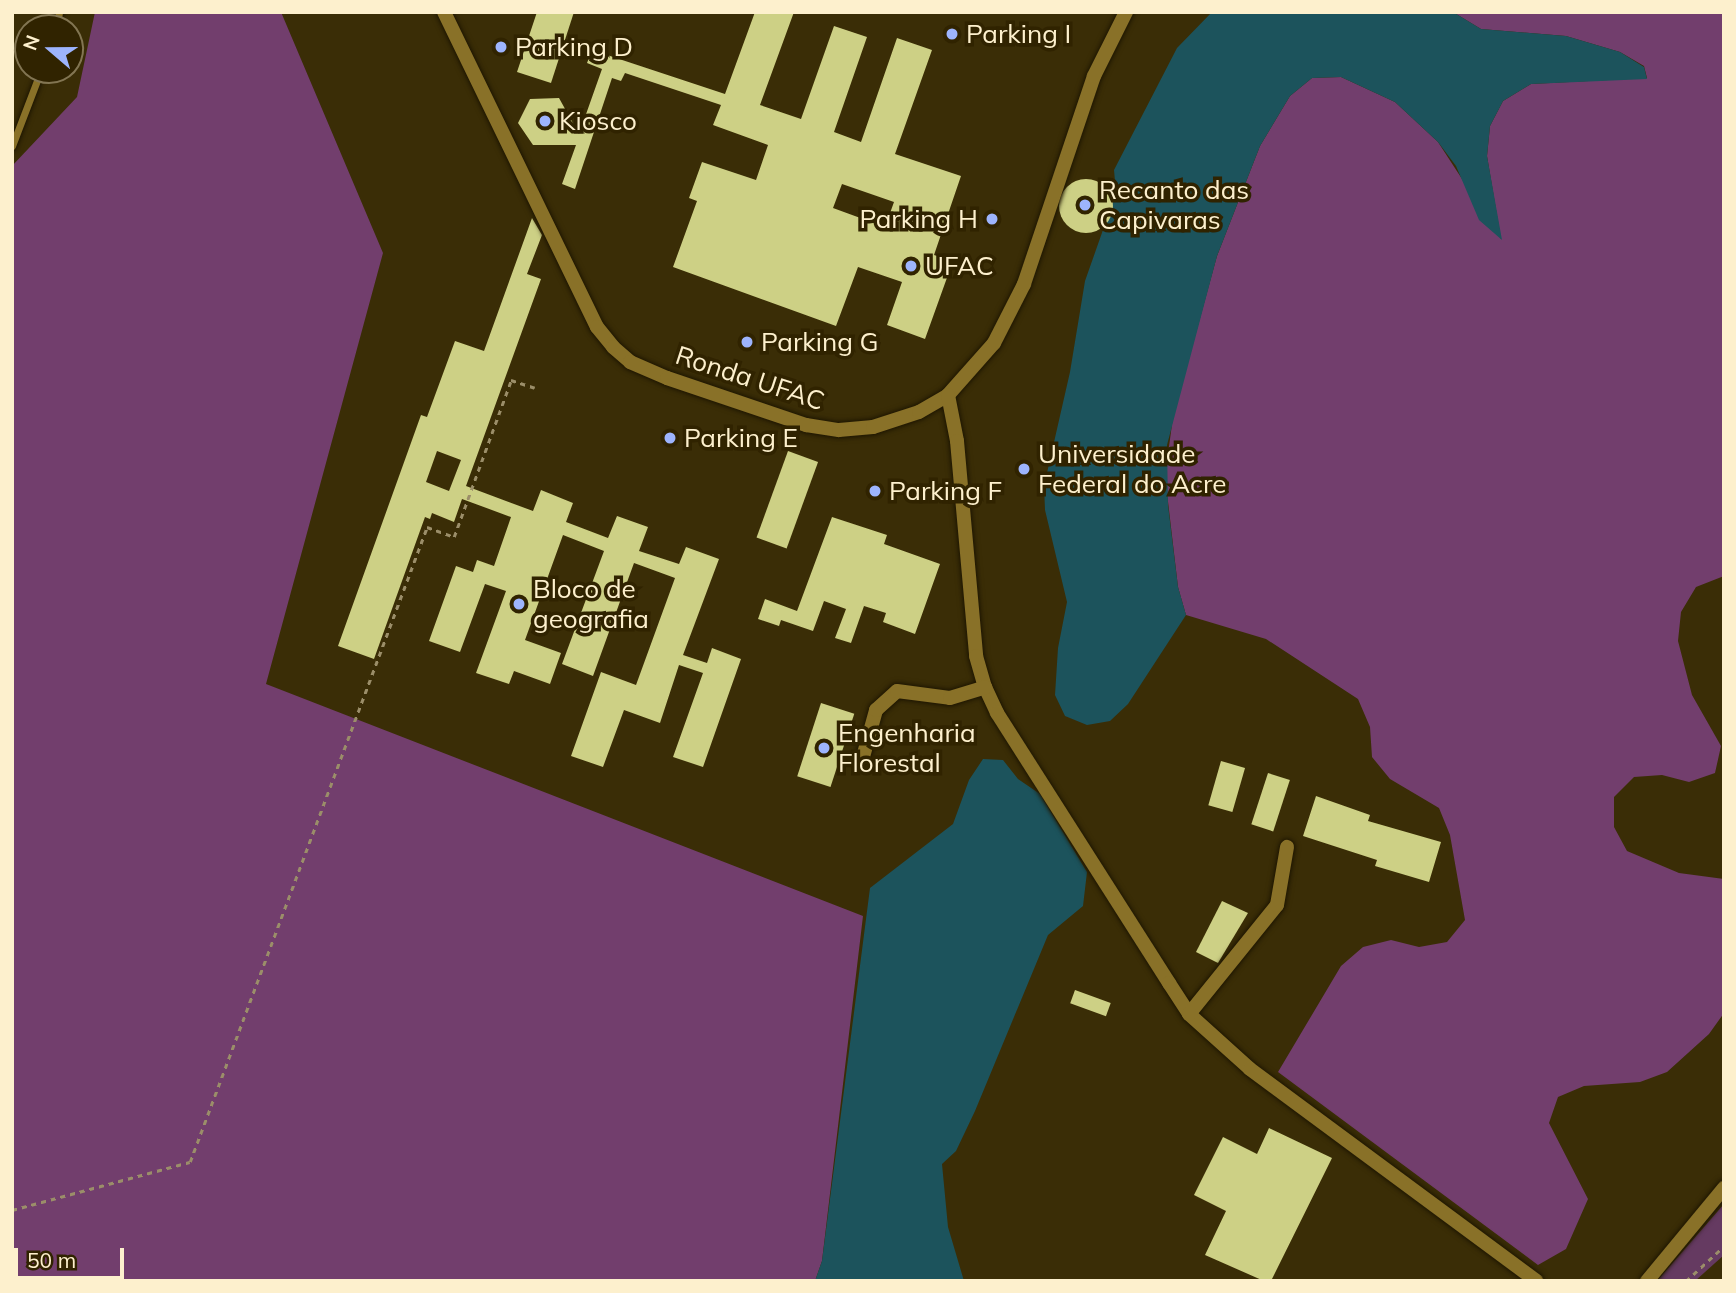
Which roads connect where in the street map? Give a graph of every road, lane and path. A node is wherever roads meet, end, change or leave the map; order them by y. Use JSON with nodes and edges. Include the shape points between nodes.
{"nodes":[{"id":1,"x":444,"y":12,"type":"edge"},
{"id":2,"x":1126,"y":12,"type":"edge"},
{"id":3,"x":36,"y":84,"type":"edge"},
{"id":4,"x":12,"y":146,"type":"edge"},
{"id":5,"x":535,"y":388,"type":"dead end"},
{"id":6,"x":948,"y":395,"type":"junction"},
{"id":7,"x":985,"y":687,"type":"junction"},
{"id":8,"x":863,"y":757,"type":"dead end"},
{"id":9,"x":1287,"y":847,"type":"dead end"},
{"id":10,"x":1189,"y":1014,"type":"junction"},
{"id":11,"x":1724,"y":1188,"type":"edge"},
{"id":12,"x":12,"y":1210,"type":"edge"},
{"id":13,"x":1724,"y":1246,"type":"edge"},
{"id":14,"x":1536,"y":1281,"type":"edge"},
{"id":15,"x":1647,"y":1281,"type":"edge"},
{"id":16,"x":1686,"y":1281,"type":"edge"}],
"edges":[{"from":1,"to":6,"type":"street","name":"Ronda UFAC","via":[[597,327],[630,362],[806,425],[839,430],[894,421]]},
{"from":2,"to":6,"type":"street","name":"Ronda UFAC","via":[[1094,76],[1009,319]]},
{"from":3,"to":4,"type":"lane"},
{"from":5,"to":12,"type":"path","via":[[511,380],[454,537],[427,527],[190,1162]]},
{"from":6,"to":7,"type":"street","via":[[957,440],[976,656]]},
{"from":7,"to":8,"type":"street","via":[[950,698],[897,691],[876,710]]},
{"from":7,"to":10,"type":"street","via":[[1087,859]]},
{"from":9,"to":10,"type":"street","via":[[1277,905]]},
{"from":10,"to":14,"type":"street","via":[[1250,1069]]},
{"from":11,"to":15,"type":"street"},
{"from":13,"to":16,"type":"path"}]}
